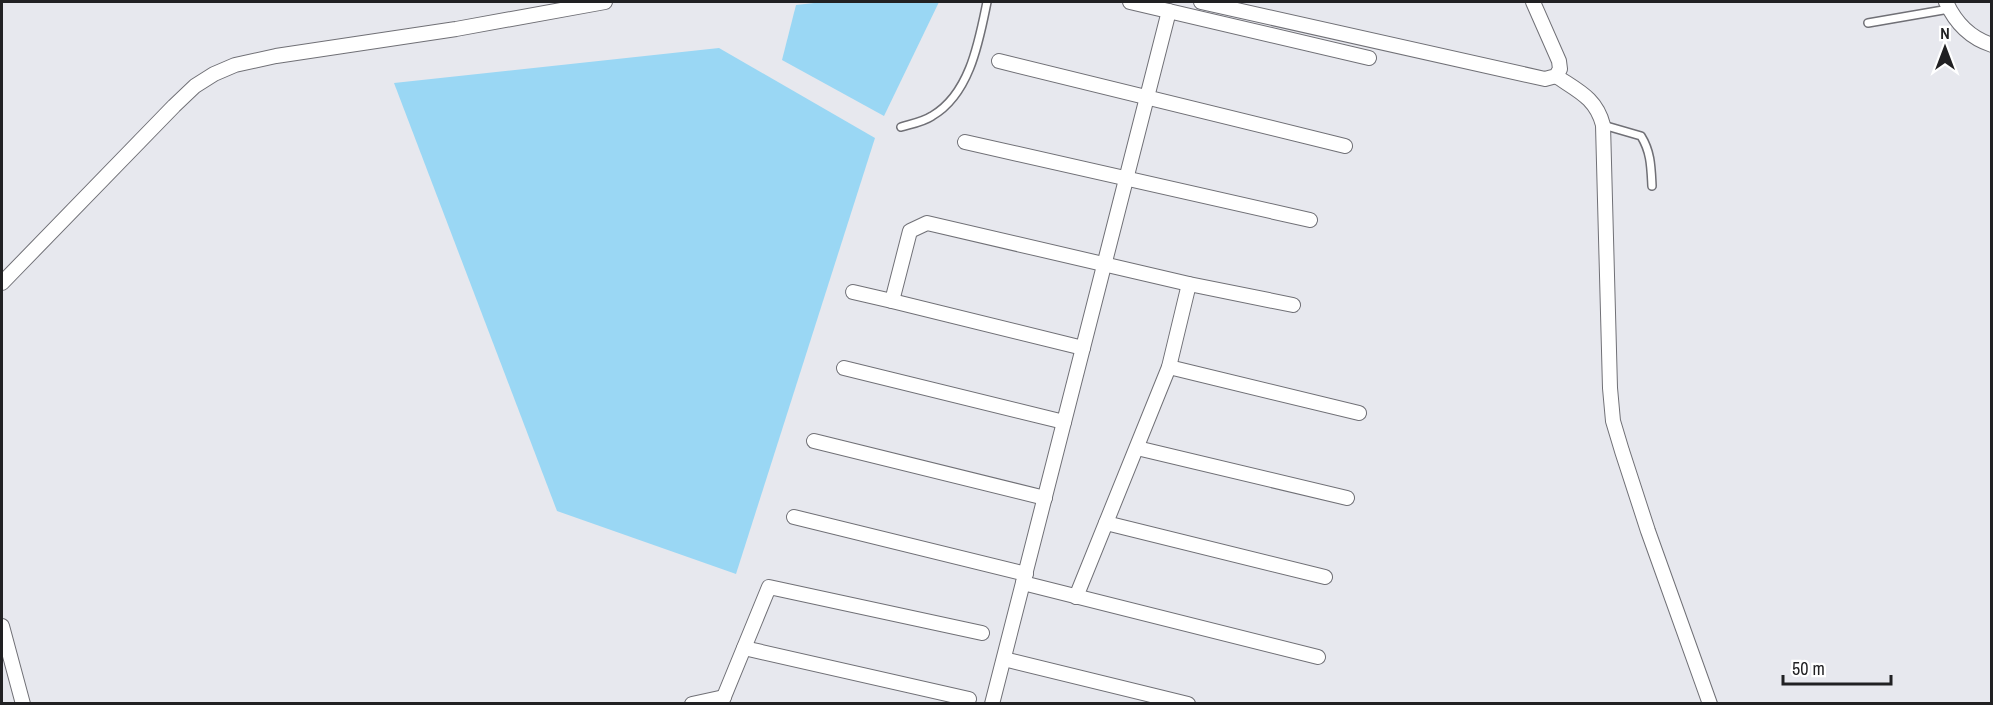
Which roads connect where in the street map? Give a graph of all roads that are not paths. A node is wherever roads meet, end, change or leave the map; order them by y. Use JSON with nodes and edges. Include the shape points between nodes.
{"nodes":[{"id":1,"x":605,"y":2,"type":"edge"},
{"id":2,"x":987,"y":2,"type":"edge"},
{"id":3,"x":1130,"y":2,"type":"edge"},
{"id":4,"x":1201,"y":2,"type":"edge"},
{"id":5,"x":1533,"y":2,"type":"edge"},
{"id":6,"x":1948,"y":5,"type":"edge"},
{"id":7,"x":1169,"y":11,"type":"junction"},
{"id":8,"x":1868,"y":23,"type":"dead end"},
{"id":9,"x":1992,"y":45,"type":"edge"},
{"id":10,"x":1369,"y":58,"type":"dead end"},
{"id":11,"x":999,"y":61,"type":"dead end"},
{"id":12,"x":1556,"y":76,"type":"junction"},
{"id":13,"x":1148,"y":96,"type":"junction"},
{"id":14,"x":1606,"y":126,"type":"junction"},
{"id":15,"x":901,"y":127,"type":"dead end"},
{"id":16,"x":965,"y":142,"type":"dead end"},
{"id":17,"x":1345,"y":146,"type":"dead end"},
{"id":18,"x":1126,"y":180,"type":"junction"},
{"id":19,"x":1652,"y":186,"type":"dead end"},
{"id":20,"x":1310,"y":220,"type":"dead end"},
{"id":21,"x":1105,"y":264,"type":"junction"},
{"id":22,"x":2,"y":283,"type":"edge"},
{"id":23,"x":1189,"y":284,"type":"junction"},
{"id":24,"x":853,"y":292,"type":"dead end"},
{"id":25,"x":892,"y":301,"type":"junction"},
{"id":26,"x":1293,"y":305,"type":"dead end"},
{"id":27,"x":1083,"y":348,"type":"junction"},
{"id":28,"x":1169,"y":367,"type":"junction"},
{"id":29,"x":844,"y":368,"type":"dead end"},
{"id":30,"x":1359,"y":413,"type":"dead end"},
{"id":31,"x":1064,"y":422,"type":"junction"},
{"id":32,"x":814,"y":441,"type":"dead end"},
{"id":33,"x":1137,"y":448,"type":"junction"},
{"id":34,"x":1045,"y":498,"type":"junction"},
{"id":35,"x":1347,"y":498,"type":"dead end"},
{"id":36,"x":794,"y":517,"type":"dead end"},
{"id":37,"x":1106,"y":523,"type":"junction"},
{"id":38,"x":1325,"y":577,"type":"dead end"},
{"id":39,"x":1024,"y":578,"type":"junction"},
{"id":40,"x":1076,"y":597,"type":"junction"},
{"id":41,"x":2,"y":626,"type":"edge"},
{"id":42,"x":982,"y":633,"type":"dead end"},
{"id":43,"x":744,"y":648,"type":"junction"},
{"id":44,"x":1318,"y":657,"type":"dead end"},
{"id":45,"x":1004,"y":659,"type":"junction"},
{"id":46,"x":969,"y":699,"type":"dead end"},
{"id":47,"x":722,"y":700,"type":"edge"},
{"id":48,"x":23,"y":704,"type":"edge"},
{"id":49,"x":692,"y":704,"type":"edge"},
{"id":50,"x":993,"y":704,"type":"edge"},
{"id":51,"x":1188,"y":704,"type":"edge"},
{"id":52,"x":1710,"y":704,"type":"edge"}],
"edges":[{"from":1,"to":22,"type":"street","via":[[276,56],[214,74],[174,106]]},
{"from":2,"to":15,"type":"lane","via":[[975,51],[956,94],[930,118]]},
{"from":3,"to":7,"type":"street"},
{"from":4,"to":12,"type":"street","via":[[1545,79]]},
{"from":5,"to":12,"type":"street","via":[[1559,62]]},
{"from":6,"to":8,"type":"lane"},
{"from":6,"to":9,"type":"street","via":[[1953,18],[1969,33]]},
{"from":7,"to":10,"type":"street"},
{"from":7,"to":13,"type":"street"},
{"from":11,"to":13,"type":"street"},
{"from":12,"to":14,"type":"street","via":[[1593,102]]},
{"from":13,"to":17,"type":"street"},
{"from":13,"to":18,"type":"street"},
{"from":14,"to":19,"type":"lane","via":[[1641,136],[1651,159]]},
{"from":14,"to":52,"type":"street","via":[[1613,421]]},
{"from":16,"to":18,"type":"street"},
{"from":18,"to":20,"type":"street"},
{"from":18,"to":21,"type":"street"},
{"from":21,"to":23,"type":"street"},
{"from":21,"to":25,"type":"street","via":[[927,223],[910,231]]},
{"from":21,"to":27,"type":"street"},
{"from":23,"to":26,"type":"street"},
{"from":23,"to":28,"type":"street"},
{"from":24,"to":25,"type":"street"},
{"from":25,"to":27,"type":"street"},
{"from":27,"to":31,"type":"street"},
{"from":28,"to":30,"type":"street"},
{"from":28,"to":33,"type":"street"},
{"from":29,"to":31,"type":"street"},
{"from":31,"to":34,"type":"street"},
{"from":32,"to":34,"type":"street"},
{"from":33,"to":35,"type":"street"},
{"from":33,"to":37,"type":"street"},
{"from":34,"to":39,"type":"street"},
{"from":36,"to":39,"type":"street"},
{"from":37,"to":38,"type":"street"},
{"from":37,"to":40,"type":"street"},
{"from":39,"to":40,"type":"street"},
{"from":39,"to":45,"type":"street"},
{"from":40,"to":44,"type":"street"},
{"from":41,"to":48,"type":"street"},
{"from":42,"to":43,"type":"street","via":[[769,587]]},
{"from":43,"to":46,"type":"street"},
{"from":43,"to":47,"type":"street"},
{"from":45,"to":50,"type":"street"},
{"from":45,"to":51,"type":"street"},
{"from":47,"to":49,"type":"street"}]}
